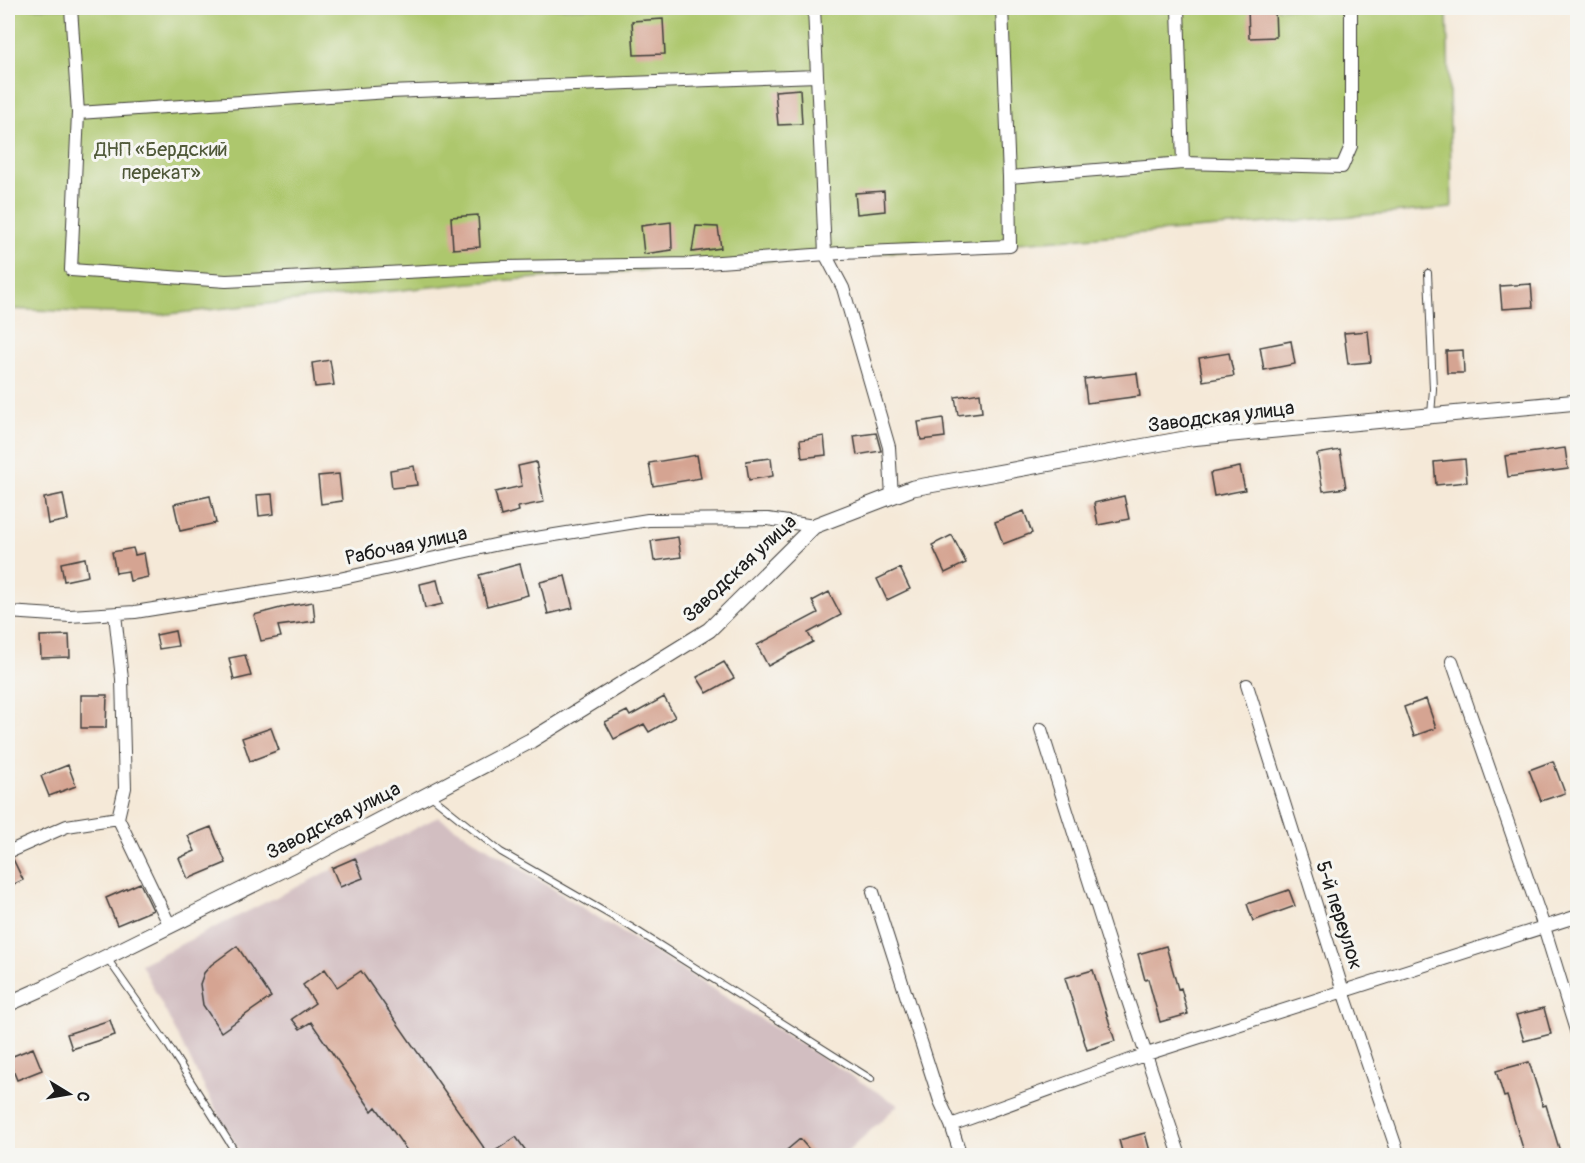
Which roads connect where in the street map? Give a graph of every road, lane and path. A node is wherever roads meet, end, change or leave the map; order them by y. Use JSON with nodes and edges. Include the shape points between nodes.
{"nodes":[{"id":1,"x":72,"y":8,"type":"edge"},
{"id":2,"x":814,"y":8,"type":"edge"},
{"id":3,"x":1002,"y":8,"type":"edge"},
{"id":4,"x":1178,"y":8,"type":"edge"},
{"id":5,"x":1351,"y":8,"type":"edge"},
{"id":6,"x":817,"y":76,"type":"junction"},
{"id":7,"x":78,"y":113,"type":"junction"},
{"id":8,"x":1183,"y":163,"type":"junction"},
{"id":9,"x":1009,"y":177,"type":"junction"},
{"id":10,"x":825,"y":254,"type":"junction"},
{"id":11,"x":1428,"y":273,"type":"dead end"},
{"id":12,"x":1578,"y":402,"type":"edge"},
{"id":13,"x":1431,"y":415,"type":"junction"},
{"id":14,"x":892,"y":496,"type":"junction"},
{"id":15,"x":814,"y":526,"type":"junction"},
{"id":16,"x":8,"y":612,"type":"edge"},
{"id":17,"x":115,"y":614,"type":"junction"},
{"id":18,"x":1452,"y":661,"type":"dead end"},
{"id":19,"x":1246,"y":685,"type":"dead end"},
{"id":20,"x":1041,"y":729,"type":"dead end"},
{"id":21,"x":429,"y":794,"type":"junction"},
{"id":22,"x":118,"y":818,"type":"junction"},
{"id":23,"x":8,"y":852,"type":"edge"},
{"id":24,"x":873,"y":892,"type":"dead end"},
{"id":25,"x":1578,"y":916,"type":"edge"},
{"id":26,"x":170,"y":926,"type":"junction"},
{"id":27,"x":1544,"y":927,"type":"junction"},
{"id":28,"x":107,"y":957,"type":"junction"},
{"id":29,"x":1343,"y":991,"type":"junction"},
{"id":30,"x":8,"y":1004,"type":"edge"},
{"id":31,"x":1578,"y":1037,"type":"edge"},
{"id":32,"x":1147,"y":1054,"type":"junction"},
{"id":33,"x":871,"y":1079,"type":"dead end"},
{"id":34,"x":951,"y":1125,"type":"junction"},
{"id":35,"x":238,"y":1155,"type":"edge"},
{"id":36,"x":961,"y":1155,"type":"edge"},
{"id":37,"x":1180,"y":1155,"type":"edge"},
{"id":38,"x":1399,"y":1155,"type":"edge"}],
"edges":[{"from":1,"to":7,"type":"street"},
{"from":2,"to":6,"type":"street"},
{"from":3,"to":9,"type":"street"},
{"from":4,"to":8,"type":"street"},
{"from":5,"to":8,"type":"street","via":[[1351,146],[1342,167]]},
{"from":6,"to":7,"type":"street","via":[[389,92]]},
{"from":6,"to":10,"type":"street"},
{"from":7,"to":10,"type":"street","via":[[71,270],[226,281],[505,267],[692,264]]},
{"from":8,"to":9,"type":"street"},
{"from":9,"to":10,"type":"street","via":[[1010,246]]},
{"from":10,"to":14,"type":"street","via":[[843,288],[889,447]]},
{"from":11,"to":13,"type":"lane"},
{"from":12,"to":13,"type":"street","name":"Заводская улица"},
{"from":13,"to":14,"type":"street","name":"Заводская улица","via":[[1190,438],[913,488]]},
{"from":14,"to":15,"type":"street","name":"Заводская улица"},
{"from":15,"to":17,"type":"street","name":"Рабочая улица","via":[[768,519],[648,520],[499,544],[339,579]]},
{"from":15,"to":21,"type":"street","name":"Заводская улица","via":[[709,630],[530,741]]},
{"from":16,"to":17,"type":"street","name":"Рабочая улица"},
{"from":17,"to":22,"type":"street","via":[[122,679],[125,788]]},
{"from":18,"to":27,"type":"street"},
{"from":19,"to":29,"type":"street","name":"5-й переулок"},
{"from":20,"to":32,"type":"street"},
{"from":21,"to":26,"type":"street","name":"Заводская улица"},
{"from":21,"to":33,"type":"lane","via":[[501,852],[631,927]]},
{"from":22,"to":23,"type":"street","via":[[67,826]]},
{"from":22,"to":26,"type":"street"},
{"from":24,"to":34,"type":"street"},
{"from":25,"to":27,"type":"street"},
{"from":26,"to":28,"type":"street","name":"Заводская улица"},
{"from":27,"to":29,"type":"street"},
{"from":27,"to":31,"type":"street"},
{"from":28,"to":30,"type":"street","name":"Заводская улица"},
{"from":28,"to":35,"type":"lane"},
{"from":29,"to":32,"type":"street"},
{"from":29,"to":38,"type":"street","name":"5-й переулок"},
{"from":32,"to":34,"type":"street"},
{"from":32,"to":37,"type":"street"},
{"from":34,"to":36,"type":"street"}]}
